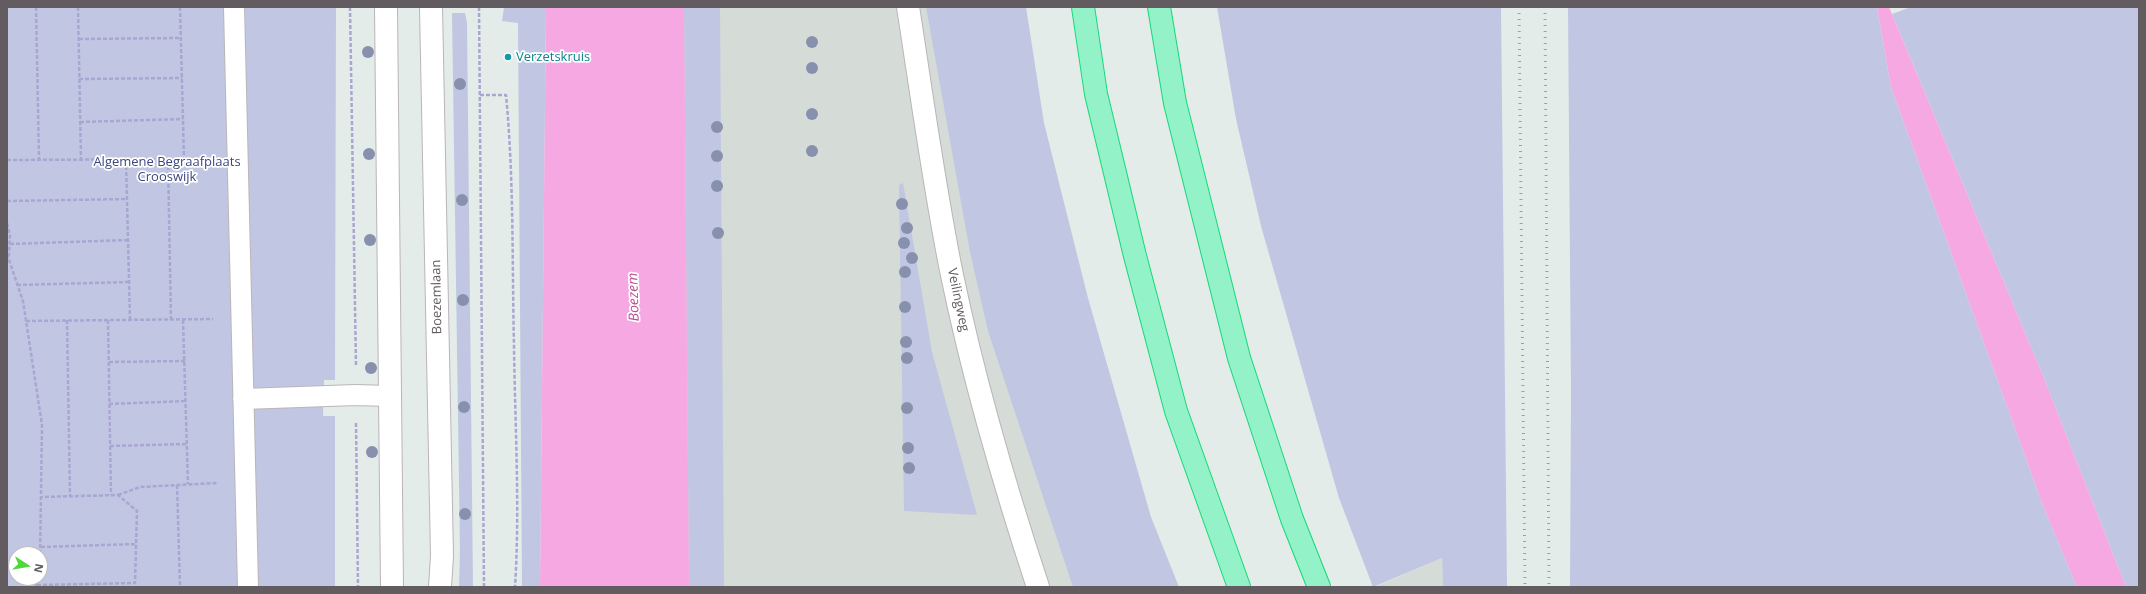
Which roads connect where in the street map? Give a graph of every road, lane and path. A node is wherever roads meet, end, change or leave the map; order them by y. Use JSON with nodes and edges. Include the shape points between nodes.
{"nodes":[{"id":1,"x":36,"y":7,"type":"edge"},
{"id":2,"x":78,"y":7,"type":"edge"},
{"id":3,"x":180,"y":7,"type":"edge"},
{"id":4,"x":234,"y":7,"type":"edge"},
{"id":5,"x":350,"y":7,"type":"edge"},
{"id":6,"x":386,"y":7,"type":"edge"},
{"id":7,"x":431,"y":7,"type":"edge"},
{"id":8,"x":479,"y":7,"type":"edge"},
{"id":9,"x":908,"y":7,"type":"edge"},
{"id":10,"x":1083,"y":7,"type":"edge"},
{"id":11,"x":1159,"y":7,"type":"edge"},
{"id":12,"x":180,"y":38,"type":"junction"},
{"id":13,"x":79,"y":39,"type":"junction"},
{"id":14,"x":182,"y":78,"type":"junction"},
{"id":15,"x":79,"y":79,"type":"junction"},
{"id":16,"x":480,"y":94,"type":"junction"},
{"id":17,"x":183,"y":119,"type":"junction"},
{"id":18,"x":80,"y":122,"type":"junction"},
{"id":19,"x":184,"y":159,"type":"junction"},
{"id":20,"x":210,"y":159,"type":"dead end"},
{"id":21,"x":7,"y":160,"type":"edge"},
{"id":22,"x":39,"y":160,"type":"junction"},
{"id":23,"x":81,"y":160,"type":"junction"},
{"id":24,"x":126,"y":160,"type":"junction"},
{"id":25,"x":168,"y":160,"type":"junction"},
{"id":26,"x":127,"y":199,"type":"junction"},
{"id":27,"x":7,"y":201,"type":"edge"},
{"id":28,"x":7,"y":223,"type":"edge"},
{"id":29,"x":128,"y":240,"type":"junction"},
{"id":30,"x":10,"y":244,"type":"junction"},
{"id":31,"x":8,"y":256,"type":"edge"},
{"id":32,"x":129,"y":282,"type":"junction"},
{"id":33,"x":17,"y":285,"type":"junction"},
{"id":34,"x":67,"y":320,"type":"junction"},
{"id":35,"x":108,"y":320,"type":"junction"},
{"id":36,"x":130,"y":320,"type":"junction"},
{"id":37,"x":171,"y":320,"type":"junction"},
{"id":38,"x":183,"y":320,"type":"junction"},
{"id":39,"x":213,"y":320,"type":"dead end"},
{"id":40,"x":25,"y":321,"type":"junction"},
{"id":41,"x":185,"y":361,"type":"junction"},
{"id":42,"x":109,"y":362,"type":"junction"},
{"id":43,"x":356,"y":395,"type":"junction"},
{"id":44,"x":389,"y":396,"type":"junction"},
{"id":45,"x":243,"y":399,"type":"junction"},
{"id":46,"x":186,"y":401,"type":"junction"},
{"id":47,"x":109,"y":404,"type":"junction"},
{"id":48,"x":187,"y":444,"type":"junction"},
{"id":49,"x":110,"y":446,"type":"junction"},
{"id":50,"x":217,"y":483,"type":"dead end"},
{"id":51,"x":188,"y":484,"type":"junction"},
{"id":52,"x":177,"y":485,"type":"junction"},
{"id":53,"x":110,"y":495,"type":"junction"},
{"id":54,"x":118,"y":495,"type":"junction"},
{"id":55,"x":70,"y":496,"type":"junction"},
{"id":56,"x":42,"y":497,"type":"junction"},
{"id":57,"x":135,"y":544,"type":"junction"},
{"id":58,"x":41,"y":546,"type":"edge"},
{"id":59,"x":48,"y":547,"type":"edge"},
{"id":60,"x":135,"y":583,"type":"junction"},
{"id":61,"x":48,"y":586,"type":"edge"},
{"id":62,"x":135,"y":587,"type":"edge"},
{"id":63,"x":180,"y":587,"type":"edge"},
{"id":64,"x":248,"y":587,"type":"edge"},
{"id":65,"x":358,"y":587,"type":"edge"},
{"id":66,"x":392,"y":587,"type":"edge"},
{"id":67,"x":440,"y":587,"type":"edge"},
{"id":68,"x":484,"y":587,"type":"edge"},
{"id":69,"x":515,"y":587,"type":"edge"},
{"id":70,"x":1038,"y":587,"type":"edge"},
{"id":71,"x":1239,"y":587,"type":"edge"},
{"id":72,"x":1318,"y":587,"type":"edge"}],
"edges":[{"from":1,"to":22,"type":"path"},
{"from":2,"to":13,"type":"path"},
{"from":3,"to":12,"type":"path"},
{"from":4,"to":45,"type":"lane"},
{"from":5,"to":43,"type":"path"},
{"from":6,"to":44,"type":"main road"},
{"from":7,"to":67,"type":"main road","name":"Boezemlaan","via":[[442,556]]},
{"from":8,"to":16,"type":"path"},
{"from":9,"to":70,"type":"main road","name":"Veilingweg","via":[[943,224],[960,310],[999,465]]},
{"from":10,"to":71,"type":"highway","via":[[1096,94],[1176,411]]},
{"from":11,"to":72,"type":"highway","via":[[1175,103],[1239,358],[1292,519]]},
{"from":12,"to":13,"type":"path"},
{"from":12,"to":14,"type":"path"},
{"from":13,"to":15,"type":"path"},
{"from":14,"to":15,"type":"path"},
{"from":14,"to":17,"type":"path"},
{"from":15,"to":18,"type":"path"},
{"from":16,"to":68,"type":"path"},
{"from":16,"to":69,"type":"path","via":[[506,95],[511,147],[516,466]]},
{"from":17,"to":18,"type":"path"},
{"from":17,"to":19,"type":"path"},
{"from":18,"to":23,"type":"path"},
{"from":19,"to":20,"type":"path"},
{"from":19,"to":25,"type":"path"},
{"from":21,"to":22,"type":"path"},
{"from":22,"to":23,"type":"path"},
{"from":23,"to":24,"type":"path"},
{"from":24,"to":25,"type":"path"},
{"from":24,"to":26,"type":"path"},
{"from":25,"to":37,"type":"path"},
{"from":26,"to":27,"type":"path"},
{"from":26,"to":29,"type":"path"},
{"from":28,"to":30,"type":"path"},
{"from":29,"to":30,"type":"path"},
{"from":29,"to":32,"type":"path"},
{"from":30,"to":31,"type":"path"},
{"from":31,"to":33,"type":"path"},
{"from":32,"to":33,"type":"path"},
{"from":32,"to":36,"type":"path"},
{"from":33,"to":40,"type":"path"},
{"from":34,"to":35,"type":"path"},
{"from":34,"to":40,"type":"path"},
{"from":34,"to":55,"type":"path"},
{"from":35,"to":36,"type":"path"},
{"from":35,"to":42,"type":"path"},
{"from":36,"to":37,"type":"path"},
{"from":37,"to":38,"type":"path"},
{"from":38,"to":39,"type":"path"},
{"from":38,"to":41,"type":"path"},
{"from":40,"to":56,"type":"path","via":[[42,425]]},
{"from":41,"to":42,"type":"path"},
{"from":41,"to":46,"type":"path"},
{"from":42,"to":47,"type":"path"},
{"from":43,"to":44,"type":"lane"},
{"from":43,"to":45,"type":"lane"},
{"from":43,"to":65,"type":"path"},
{"from":44,"to":66,"type":"main road"},
{"from":45,"to":64,"type":"lane"},
{"from":46,"to":47,"type":"path"},
{"from":46,"to":48,"type":"path"},
{"from":47,"to":49,"type":"path"},
{"from":48,"to":49,"type":"path"},
{"from":48,"to":51,"type":"path"},
{"from":49,"to":53,"type":"path"},
{"from":50,"to":51,"type":"path"},
{"from":51,"to":52,"type":"path"},
{"from":52,"to":54,"type":"path","via":[[140,487]]},
{"from":52,"to":63,"type":"path"},
{"from":53,"to":54,"type":"path"},
{"from":53,"to":55,"type":"path"},
{"from":54,"to":57,"type":"path","via":[[136,511]]},
{"from":55,"to":56,"type":"path"},
{"from":56,"to":58,"type":"path"},
{"from":57,"to":59,"type":"path"},
{"from":57,"to":60,"type":"path"},
{"from":60,"to":61,"type":"path"},
{"from":60,"to":62,"type":"path"}]}
